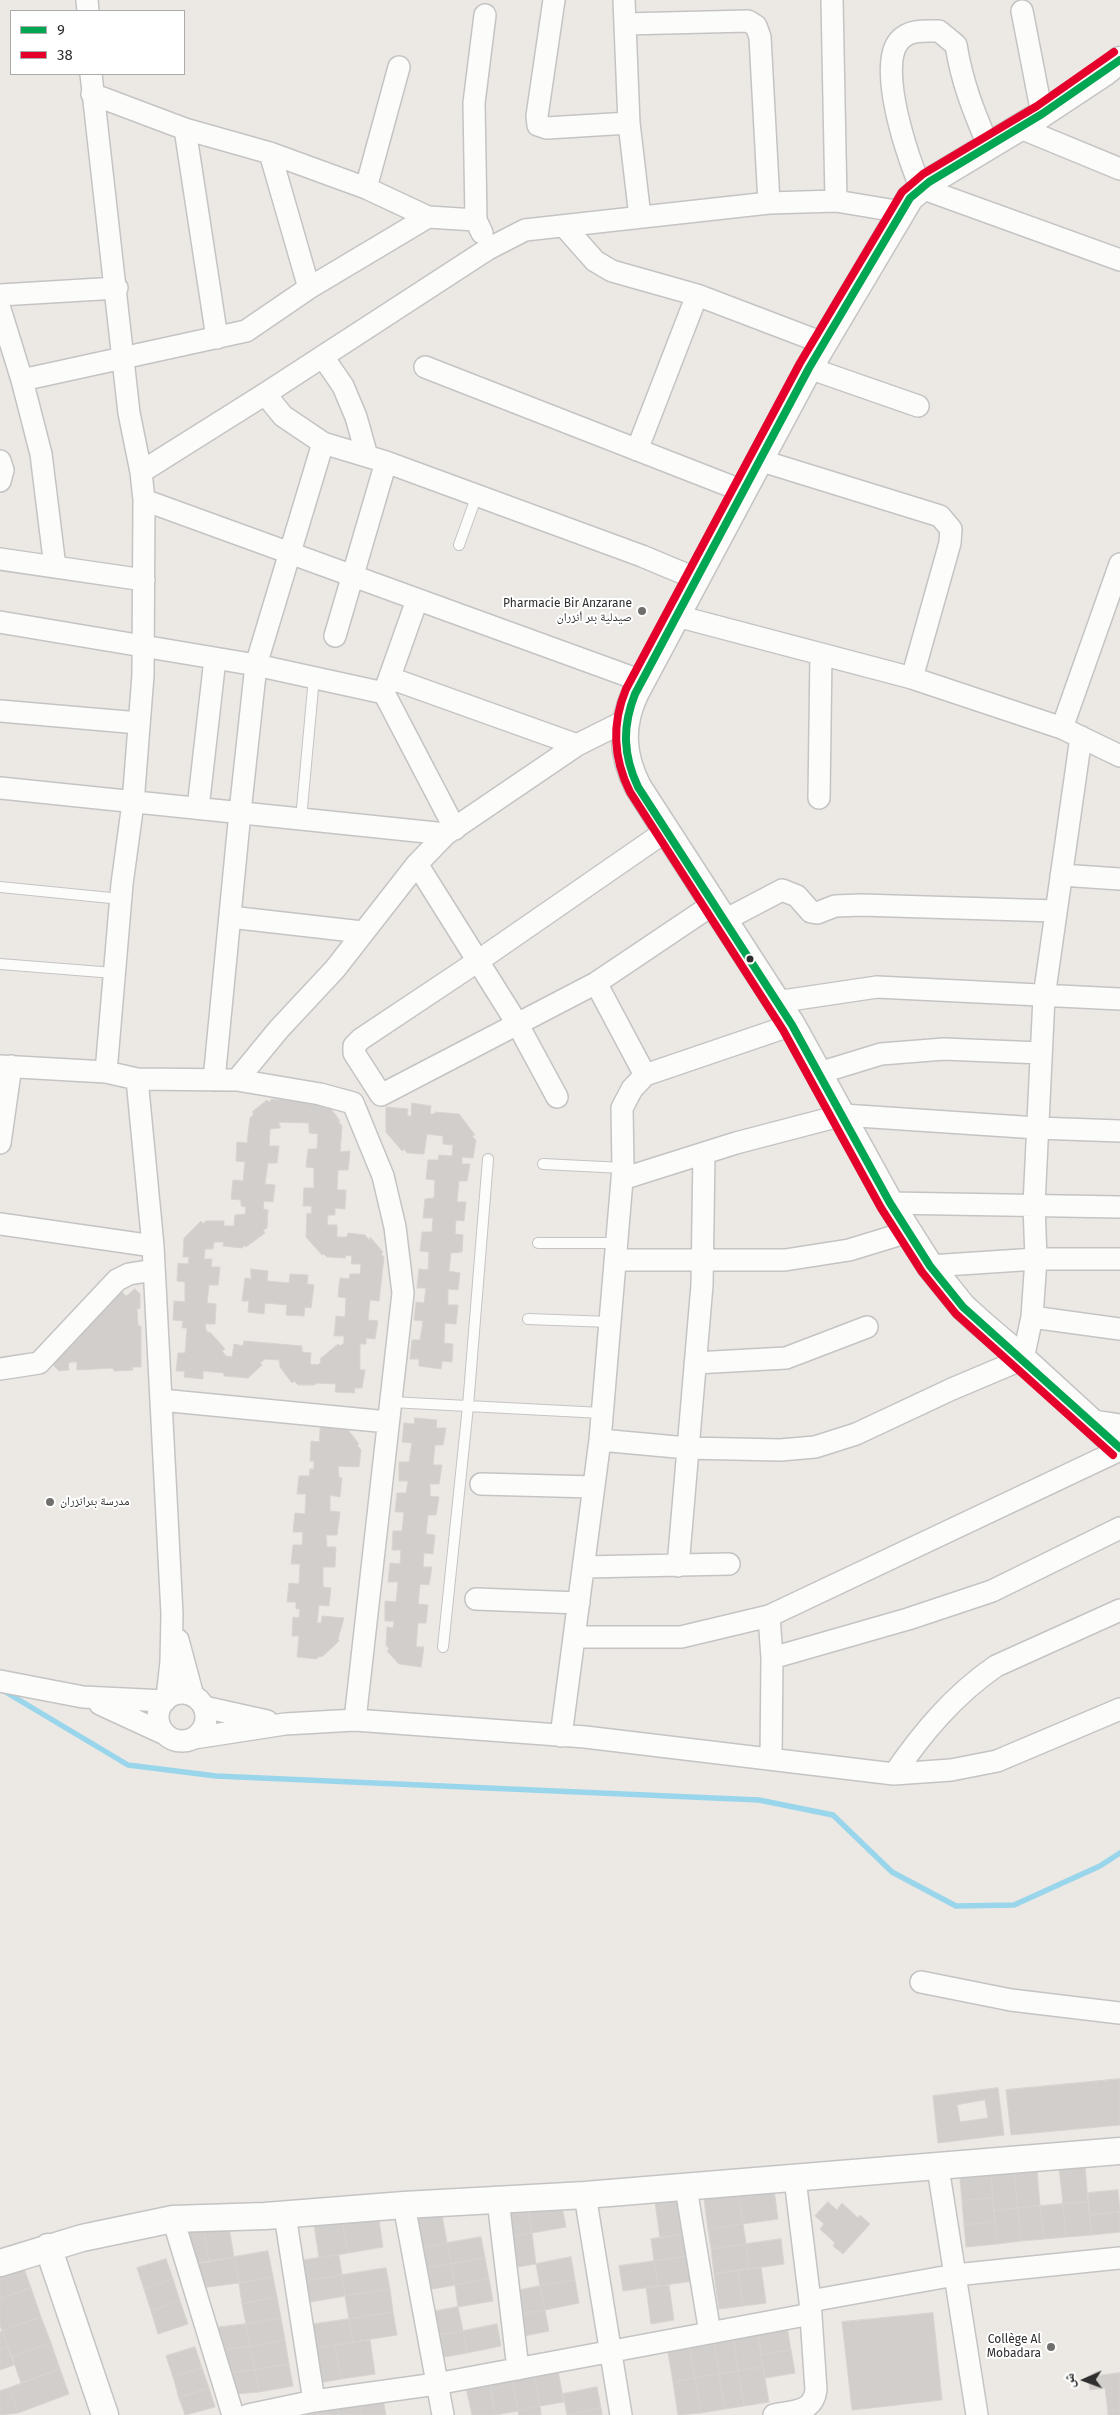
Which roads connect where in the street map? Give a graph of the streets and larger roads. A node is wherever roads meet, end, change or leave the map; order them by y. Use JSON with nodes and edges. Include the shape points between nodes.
{"nodes":[{"id":1,"x":554,"y":0,"type":"edge"},
{"id":2,"x":624,"y":0,"type":"edge"},
{"id":3,"x":832,"y":0,"type":"edge"},
{"id":4,"x":1022,"y":11,"type":"dead end"},
{"id":5,"x":486,"y":12,"type":"dead end"},
{"id":6,"x":625,"y":24,"type":"junction"},
{"id":7,"x":1120,"y":60,"type":"edge"},
{"id":8,"x":399,"y":67,"type":"dead end"},
{"id":9,"x":91,"y":84,"type":"edge"},
{"id":10,"x":1042,"y":114,"type":"junction"},
{"id":11,"x":629,"y":123,"type":"junction"},
{"id":12,"x":1018,"y":128,"type":"junction"},
{"id":13,"x":185,"y":129,"type":"junction"},
{"id":14,"x":988,"y":145,"type":"junction"},
{"id":15,"x":270,"y":152,"type":"junction"},
{"id":16,"x":1120,"y":170,"type":"edge"},
{"id":17,"x":366,"y":188,"type":"junction"},
{"id":18,"x":921,"y":188,"type":"junction"},
{"id":19,"x":836,"y":201,"type":"junction"},
{"id":20,"x":769,"y":203,"type":"junction"},
{"id":21,"x":902,"y":212,"type":"junction"},
{"id":22,"x":428,"y":217,"type":"junction"},
{"id":23,"x":640,"y":217,"type":"junction"},
{"id":24,"x":476,"y":220,"type":"junction"},
{"id":25,"x":564,"y":226,"type":"junction"},
{"id":26,"x":488,"y":249,"type":"junction"},
{"id":27,"x":1120,"y":260,"type":"edge"},
{"id":28,"x":117,"y":288,"type":"junction"},
{"id":29,"x":310,"y":288,"type":"junction"},
{"id":30,"x":0,"y":295,"type":"edge"},
{"id":31,"x":697,"y":295,"type":"junction"},
{"id":32,"x":0,"y":309,"type":"edge"},
{"id":33,"x":217,"y":338,"type":"junction"},
{"id":34,"x":823,"y":343,"type":"junction"},
{"id":35,"x":6,"y":347,"type":"edge"},
{"id":36,"x":123,"y":356,"type":"junction"},
{"id":37,"x":322,"y":357,"type":"junction"},
{"id":38,"x":425,"y":367,"type":"dead end"},
{"id":39,"x":808,"y":368,"type":"junction"},
{"id":40,"x":22,"y":380,"type":"junction"},
{"id":41,"x":266,"y":394,"type":"junction"},
{"id":42,"x":918,"y":406,"type":"dead end"},
{"id":43,"x":323,"y":443,"type":"junction"},
{"id":44,"x":637,"y":450,"type":"junction"},
{"id":45,"x":377,"y":459,"type":"junction"},
{"id":46,"x":759,"y":460,"type":"junction"},
{"id":47,"x":0,"y":461,"type":"edge"},
{"id":48,"x":141,"y":472,"type":"junction"},
{"id":49,"x":0,"y":481,"type":"edge"},
{"id":50,"x":744,"y":491,"type":"junction"},
{"id":51,"x":144,"y":500,"type":"junction"},
{"id":52,"x":291,"y":554,"type":"junction"},
{"id":53,"x":0,"y":559,"type":"edge"},
{"id":54,"x":1120,"y":564,"type":"edge"},
{"id":55,"x":55,"y":567,"type":"junction"},
{"id":56,"x":353,"y":577,"type":"junction"},
{"id":57,"x":697,"y":579,"type":"junction"},
{"id":58,"x":144,"y":580,"type":"junction"},
{"id":59,"x":417,"y":600,"type":"junction"},
{"id":60,"x":677,"y":616,"type":"junction"},
{"id":61,"x":0,"y":622,"type":"edge"},
{"id":62,"x":335,"y":636,"type":"dead end"},
{"id":63,"x":144,"y":647,"type":"junction"},
{"id":64,"x":821,"y":654,"type":"junction"},
{"id":65,"x":215,"y":659,"type":"junction"},
{"id":66,"x":256,"y":665,"type":"junction"},
{"id":67,"x":912,"y":678,"type":"junction"},
{"id":68,"x":642,"y":681,"type":"junction"},
{"id":69,"x":387,"y":685,"type":"junction"},
{"id":70,"x":0,"y":711,"type":"edge"},
{"id":71,"x":625,"y":721,"type":"junction"},
{"id":72,"x":139,"y":723,"type":"junction"},
{"id":73,"x":1071,"y":732,"type":"junction"},
{"id":74,"x":578,"y":745,"type":"junction"},
{"id":75,"x":1120,"y":756,"type":"edge"},
{"id":76,"x":0,"y":788,"type":"edge"},
{"id":77,"x":820,"y":798,"type":"dead end"},
{"id":78,"x":134,"y":803,"type":"junction"},
{"id":79,"x":198,"y":808,"type":"junction"},
{"id":80,"x":240,"y":812,"type":"junction"},
{"id":81,"x":666,"y":831,"type":"junction"},
{"id":82,"x":451,"y":832,"type":"junction"},
{"id":83,"x":416,"y":864,"type":"junction"},
{"id":84,"x":1061,"y":875,"type":"junction"},
{"id":85,"x":1120,"y":878,"type":"edge"},
{"id":86,"x":1056,"y":911,"type":"junction"},
{"id":87,"x":718,"y":913,"type":"junction"},
{"id":88,"x":230,"y":917,"type":"junction"},
{"id":89,"x":362,"y":932,"type":"junction"},
{"id":90,"x":478,"y":961,"type":"junction"},
{"id":91,"x":596,"y":983,"type":"junction"},
{"id":92,"x":1044,"y":997,"type":"junction"},
{"id":93,"x":1120,"y":999,"type":"edge"},
{"id":94,"x":776,"y":1002,"type":"junction"},
{"id":95,"x":518,"y":1025,"type":"junction"},
{"id":96,"x":792,"y":1025,"type":"junction"},
{"id":97,"x":1041,"y":1053,"type":"junction"},
{"id":98,"x":6,"y":1066,"type":"edge"},
{"id":99,"x":106,"y":1072,"type":"junction"},
{"id":100,"x":819,"y":1073,"type":"junction"},
{"id":101,"x":645,"y":1074,"type":"junction"},
{"id":102,"x":137,"y":1079,"type":"junction"},
{"id":103,"x":214,"y":1080,"type":"junction"},
{"id":104,"x":237,"y":1080,"type":"junction"},
{"id":105,"x":381,"y":1095,"type":"junction"},
{"id":106,"x":558,"y":1098,"type":"dead end"},
{"id":107,"x":353,"y":1103,"type":"junction"},
{"id":108,"x":843,"y":1116,"type":"junction"},
{"id":109,"x":1037,"y":1128,"type":"junction"},
{"id":110,"x":1120,"y":1131,"type":"edge"},
{"id":111,"x":0,"y":1143,"type":"edge"},
{"id":112,"x":704,"y":1154,"type":"junction"},
{"id":113,"x":623,"y":1173,"type":"junction"},
{"id":114,"x":890,"y":1203,"type":"junction"},
{"id":115,"x":1034,"y":1206,"type":"junction"},
{"id":116,"x":1120,"y":1207,"type":"edge"},
{"id":117,"x":0,"y":1224,"type":"edge"},
{"id":118,"x":908,"y":1232,"type":"junction"},
{"id":119,"x":153,"y":1246,"type":"junction"},
{"id":120,"x":616,"y":1251,"type":"junction"},
{"id":121,"x":1036,"y":1259,"type":"junction"},
{"id":122,"x":1120,"y":1259,"type":"edge"},
{"id":123,"x":703,"y":1261,"type":"junction"},
{"id":124,"x":930,"y":1266,"type":"junction"},
{"id":125,"x":154,"y":1270,"type":"junction"},
{"id":126,"x":1032,"y":1316,"type":"junction"},
{"id":127,"x":867,"y":1327,"type":"dead end"},
{"id":128,"x":1120,"y":1329,"type":"edge"},
{"id":129,"x":1023,"y":1359,"type":"junction"},
{"id":130,"x":695,"y":1363,"type":"junction"},
{"id":131,"x":0,"y":1369,"type":"edge"},
{"id":132,"x":161,"y":1400,"type":"junction"},
{"id":133,"x":390,"y":1412,"type":"junction"},
{"id":134,"x":1093,"y":1421,"type":"junction"},
{"id":135,"x":1120,"y":1424,"type":"edge"},
{"id":136,"x":600,"y":1440,"type":"junction"},
{"id":137,"x":687,"y":1448,"type":"junction"},
{"id":138,"x":1120,"y":1449,"type":"edge"},
{"id":139,"x":482,"y":1484,"type":"dead end"},
{"id":140,"x":593,"y":1487,"type":"junction"},
{"id":141,"x":1120,"y":1528,"type":"edge"},
{"id":142,"x":729,"y":1564,"type":"dead end"},
{"id":143,"x":678,"y":1566,"type":"junction"},
{"id":144,"x":584,"y":1567,"type":"junction"},
{"id":145,"x":476,"y":1599,"type":"dead end"},
{"id":146,"x":579,"y":1603,"type":"junction"},
{"id":147,"x":1120,"y":1610,"type":"edge"},
{"id":148,"x":172,"y":1614,"type":"junction"},
{"id":149,"x":769,"y":1616,"type":"junction"},
{"id":150,"x":574,"y":1637,"type":"junction"},
{"id":151,"x":772,"y":1658,"type":"junction"},
{"id":152,"x":0,"y":1681,"type":"edge"},
{"id":153,"x":83,"y":1697,"type":"junction"},
{"id":154,"x":166,"y":1700,"type":"junction"},
{"id":155,"x":199,"y":1701,"type":"junction"},
{"id":156,"x":1120,"y":1708,"type":"edge"},
{"id":157,"x":355,"y":1720,"type":"junction"},
{"id":158,"x":285,"y":1724,"type":"junction"},
{"id":159,"x":165,"y":1734,"type":"junction"},
{"id":160,"x":561,"y":1736,"type":"junction"},
{"id":161,"x":194,"y":1738,"type":"junction"},
{"id":162,"x":771,"y":1758,"type":"junction"},
{"id":163,"x":894,"y":1774,"type":"junction"},
{"id":164,"x":921,"y":1982,"type":"dead end"},
{"id":165,"x":1120,"y":2013,"type":"edge"},
{"id":166,"x":1120,"y":2151,"type":"edge"},
{"id":167,"x":938,"y":2168,"type":"junction"},
{"id":168,"x":795,"y":2179,"type":"junction"},
{"id":169,"x":686,"y":2188,"type":"junction"},
{"id":170,"x":585,"y":2195,"type":"junction"},
{"id":171,"x":498,"y":2200,"type":"junction"},
{"id":172,"x":404,"y":2205,"type":"junction"},
{"id":173,"x":285,"y":2215,"type":"junction"},
{"id":174,"x":173,"y":2219,"type":"junction"},
{"id":175,"x":48,"y":2247,"type":"junction"},
{"id":176,"x":1120,"y":2258,"type":"edge"},
{"id":177,"x":0,"y":2263,"type":"edge"},
{"id":178,"x":955,"y":2275,"type":"junction"},
{"id":179,"x":810,"y":2307,"type":"junction"},
{"id":180,"x":710,"y":2333,"type":"junction"},
{"id":181,"x":611,"y":2351,"type":"junction"},
{"id":182,"x":518,"y":2369,"type":"junction"},
{"id":183,"x":436,"y":2384,"type":"junction"},
{"id":184,"x":314,"y":2401,"type":"junction"},
{"id":185,"x":814,"y":2408,"type":"edge"},
{"id":186,"x":105,"y":2415,"type":"edge"},
{"id":187,"x":233,"y":2415,"type":"edge"},
{"id":188,"x":248,"y":2415,"type":"edge"},
{"id":189,"x":442,"y":2415,"type":"edge"},
{"id":190,"x":621,"y":2415,"type":"edge"},
{"id":191,"x":774,"y":2415,"type":"edge"},
{"id":192,"x":977,"y":2415,"type":"edge"}],
"edges":[{"from":1,"to":11,"type":"street","via":[[538,125],[547,128]]},
{"from":2,"to":6,"type":"street"},
{"from":3,"to":19,"type":"street"},
{"from":4,"to":10,"type":"street"},
{"from":5,"to":24,"type":"street","via":[[474,103]]},
{"from":6,"to":11,"type":"street"},
{"from":6,"to":20,"type":"street","via":[[748,21],[756,26],[760,37]]},
{"from":7,"to":10,"type":"street"},
{"from":8,"to":17,"type":"street"},
{"from":9,"to":13,"type":"street"},
{"from":9,"to":28,"type":"street"},
{"from":10,"to":12,"type":"street"},
{"from":11,"to":23,"type":"street"},
{"from":12,"to":14,"type":"street"},
{"from":12,"to":16,"type":"street"},
{"from":13,"to":15,"type":"street"},
{"from":13,"to":33,"type":"street"},
{"from":14,"to":18,"type":"street"},
{"from":14,"to":18,"type":"street","via":[[968,98],[956,45],[939,31],[912,32],[898,41],[891,63],[892,92],[910,164]]},
{"from":15,"to":17,"type":"street"},
{"from":15,"to":29,"type":"street"},
{"from":17,"to":22,"type":"street"},
{"from":18,"to":21,"type":"street"},
{"from":18,"to":27,"type":"street"},
{"from":19,"to":20,"type":"street"},
{"from":19,"to":21,"type":"street"},
{"from":20,"to":23,"type":"street"},
{"from":21,"to":34,"type":"street"},
{"from":22,"to":24,"type":"street"},
{"from":22,"to":29,"type":"street"},
{"from":23,"to":25,"type":"street"},
{"from":24,"to":26,"type":"street"},
{"from":25,"to":26,"type":"street","via":[[525,230]]},
{"from":25,"to":31,"type":"street","via":[[595,261],[612,271]]},
{"from":26,"to":37,"type":"street"},
{"from":28,"to":30,"type":"street"},
{"from":28,"to":36,"type":"street"},
{"from":29,"to":33,"type":"street","via":[[246,331]]},
{"from":31,"to":34,"type":"street"},
{"from":31,"to":44,"type":"street"},
{"from":32,"to":35,"type":"street"},
{"from":33,"to":36,"type":"street"},
{"from":34,"to":39,"type":"street"},
{"from":35,"to":40,"type":"street"},
{"from":36,"to":40,"type":"street"},
{"from":36,"to":48,"type":"street","via":[[129,413]]},
{"from":37,"to":41,"type":"street"},
{"from":37,"to":45,"type":"street","via":[[343,386]]},
{"from":38,"to":44,"type":"street"},
{"from":39,"to":42,"type":"street"},
{"from":39,"to":46,"type":"street"},
{"from":40,"to":55,"type":"street","via":[[41,454]]},
{"from":41,"to":43,"type":"street","via":[[283,416]]},
{"from":41,"to":48,"type":"street"},
{"from":43,"to":45,"type":"street"},
{"from":43,"to":52,"type":"street"},
{"from":44,"to":50,"type":"street"},
{"from":45,"to":56,"type":"street"},
{"from":45,"to":57,"type":"street"},
{"from":46,"to":50,"type":"street"},
{"from":46,"to":67,"type":"street","via":[[940,516],[951,528],[950,543]]},
{"from":47,"to":49,"type":"street","via":[[3,470]]},
{"from":48,"to":51,"type":"street"},
{"from":50,"to":57,"type":"street"},
{"from":51,"to":52,"type":"street"},
{"from":51,"to":58,"type":"street"},
{"from":52,"to":56,"type":"street"},
{"from":52,"to":66,"type":"street"},
{"from":53,"to":55,"type":"street"},
{"from":54,"to":73,"type":"street"},
{"from":55,"to":58,"type":"street"},
{"from":56,"to":59,"type":"street"},
{"from":56,"to":62,"type":"street"},
{"from":57,"to":60,"type":"street"},
{"from":58,"to":63,"type":"street"},
{"from":59,"to":68,"type":"street"},
{"from":59,"to":69,"type":"street"},
{"from":60,"to":64,"type":"street"},
{"from":60,"to":68,"type":"street"},
{"from":61,"to":63,"type":"street"},
{"from":63,"to":65,"type":"street"},
{"from":63,"to":72,"type":"street"},
{"from":64,"to":67,"type":"street"},
{"from":64,"to":77,"type":"street"},
{"from":65,"to":66,"type":"street"},
{"from":65,"to":79,"type":"street"},
{"from":66,"to":69,"type":"street","via":[[314,677]]},
{"from":66,"to":80,"type":"street"},
{"from":67,"to":73,"type":"street"},
{"from":68,"to":71,"type":"street"},
{"from":69,"to":74,"type":"street"},
{"from":69,"to":82,"type":"street"},
{"from":70,"to":72,"type":"street"},
{"from":71,"to":74,"type":"street"},
{"from":71,"to":81,"type":"street","via":[[625,755],[630,772]]},
{"from":72,"to":78,"type":"street"},
{"from":73,"to":75,"type":"street"},
{"from":73,"to":84,"type":"street"},
{"from":74,"to":82,"type":"street"},
{"from":76,"to":78,"type":"street"},
{"from":78,"to":79,"type":"street"},
{"from":78,"to":99,"type":"street","via":[[120,899]]},
{"from":79,"to":80,"type":"street"},
{"from":80,"to":82,"type":"street"},
{"from":80,"to":88,"type":"street"},
{"from":81,"to":87,"type":"street"},
{"from":81,"to":90,"type":"street"},
{"from":82,"to":83,"type":"street"},
{"from":83,"to":89,"type":"street"},
{"from":83,"to":90,"type":"street"},
{"from":84,"to":85,"type":"street"},
{"from":84,"to":86,"type":"street"},
{"from":86,"to":87,"type":"street","via":[[861,904],[810,912],[796,896],[782,890]]},
{"from":86,"to":92,"type":"street"},
{"from":87,"to":91,"type":"street"},
{"from":87,"to":94,"type":"street"},
{"from":88,"to":89,"type":"street"},
{"from":88,"to":103,"type":"street"},
{"from":89,"to":104,"type":"street","via":[[336,969],[279,1029]]},
{"from":90,"to":95,"type":"street"},
{"from":90,"to":105,"type":"street","via":[[354,1046],[354,1053]]},
{"from":91,"to":95,"type":"street"},
{"from":91,"to":101,"type":"street"},
{"from":92,"to":93,"type":"street"},
{"from":92,"to":94,"type":"street","via":[[877,988]]},
{"from":92,"to":97,"type":"street"},
{"from":94,"to":96,"type":"street"},
{"from":95,"to":105,"type":"street"},
{"from":95,"to":106,"type":"street"},
{"from":96,"to":100,"type":"street"},
{"from":96,"to":101,"type":"street"},
{"from":97,"to":100,"type":"street","via":[[944,1049],[881,1054]]},
{"from":97,"to":109,"type":"street"},
{"from":98,"to":99,"type":"street"},
{"from":98,"to":111,"type":"street"},
{"from":99,"to":102,"type":"street"},
{"from":100,"to":108,"type":"street"},
{"from":101,"to":113,"type":"street","via":[[622,1108]]},
{"from":102,"to":103,"type":"street"},
{"from":102,"to":119,"type":"street"},
{"from":103,"to":104,"type":"street"},
{"from":104,"to":107,"type":"street"},
{"from":105,"to":107,"type":"street"},
{"from":107,"to":133,"type":"street","via":[[383,1176],[395,1227],[403,1292]]},
{"from":108,"to":109,"type":"street"},
{"from":108,"to":112,"type":"street"},
{"from":108,"to":114,"type":"street"},
{"from":109,"to":110,"type":"street"},
{"from":109,"to":115,"type":"street"},
{"from":112,"to":113,"type":"street"},
{"from":112,"to":123,"type":"street"},
{"from":113,"to":120,"type":"street"},
{"from":114,"to":115,"type":"street"},
{"from":114,"to":118,"type":"street"},
{"from":115,"to":116,"type":"street"},
{"from":115,"to":121,"type":"street"},
{"from":117,"to":119,"type":"street"},
{"from":118,"to":123,"type":"street","via":[[818,1256],[785,1260]]},
{"from":118,"to":124,"type":"street"},
{"from":119,"to":125,"type":"street"},
{"from":120,"to":123,"type":"street"},
{"from":120,"to":136,"type":"street"},
{"from":121,"to":122,"type":"street"},
{"from":121,"to":124,"type":"street"},
{"from":121,"to":126,"type":"street"},
{"from":123,"to":130,"type":"street"},
{"from":124,"to":129,"type":"street","via":[[963,1307]]},
{"from":125,"to":131,"type":"street","via":[[129,1274],[117,1280],[39,1363]]},
{"from":125,"to":132,"type":"street"},
{"from":126,"to":128,"type":"street"},
{"from":126,"to":129,"type":"street"},
{"from":127,"to":130,"type":"street","via":[[786,1358]]},
{"from":129,"to":134,"type":"street"},
{"from":129,"to":137,"type":"street","via":[[856,1434],[815,1447],[780,1450]]},
{"from":130,"to":137,"type":"street"},
{"from":132,"to":133,"type":"street"},
{"from":132,"to":148,"type":"street"},
{"from":133,"to":157,"type":"street"},
{"from":134,"to":135,"type":"street"},
{"from":134,"to":138,"type":"street"},
{"from":136,"to":137,"type":"street"},
{"from":136,"to":140,"type":"street"},
{"from":137,"to":143,"type":"street"},
{"from":138,"to":149,"type":"street"},
{"from":139,"to":140,"type":"street"},
{"from":140,"to":144,"type":"street"},
{"from":141,"to":151,"type":"street","via":[[992,1591]]},
{"from":142,"to":143,"type":"street"},
{"from":143,"to":144,"type":"street"},
{"from":144,"to":146,"type":"street"},
{"from":145,"to":146,"type":"street"},
{"from":146,"to":150,"type":"street"},
{"from":147,"to":163,"type":"street","via":[[996,1666],[980,1677],[919,1737]]},
{"from":148,"to":154,"type":"street"},
{"from":148,"to":155,"type":"street"},
{"from":149,"to":150,"type":"street","via":[[680,1637]]},
{"from":149,"to":151,"type":"street"},
{"from":150,"to":160,"type":"street"},
{"from":151,"to":162,"type":"street"},
{"from":152,"to":153,"type":"street"},
{"from":153,"to":154,"type":"street"},
{"from":153,"to":159,"type":"street"},
{"from":154,"to":155,"type":"street","via":[[184,1693]]},
{"from":154,"to":159,"type":"street","via":[[158,1718]]},
{"from":155,"to":158,"type":"street"},
{"from":155,"to":161,"type":"street","via":[[206,1716],[205,1725]]},
{"from":156,"to":163,"type":"street","via":[[997,1761],[951,1770]]},
{"from":157,"to":158,"type":"street"},
{"from":157,"to":160,"type":"street"},
{"from":158,"to":161,"type":"street"},
{"from":159,"to":161,"type":"street","via":[[179,1741]]},
{"from":160,"to":162,"type":"street"},
{"from":162,"to":163,"type":"street"},
{"from":164,"to":165,"type":"street","via":[[1012,2000]]},
{"from":166,"to":167,"type":"street"},
{"from":167,"to":168,"type":"street"},
{"from":167,"to":178,"type":"street"},
{"from":168,"to":169,"type":"street"},
{"from":168,"to":179,"type":"street"},
{"from":169,"to":170,"type":"street"},
{"from":169,"to":180,"type":"street"},
{"from":170,"to":171,"type":"street"},
{"from":170,"to":181,"type":"street"},
{"from":171,"to":172,"type":"street"},
{"from":171,"to":182,"type":"street"},
{"from":172,"to":173,"type":"street"},
{"from":172,"to":183,"type":"street"},
{"from":173,"to":174,"type":"street"},
{"from":173,"to":184,"type":"street"},
{"from":174,"to":175,"type":"street"},
{"from":174,"to":187,"type":"street"},
{"from":175,"to":177,"type":"street"},
{"from":175,"to":186,"type":"street"},
{"from":176,"to":178,"type":"street"},
{"from":178,"to":179,"type":"street"},
{"from":178,"to":192,"type":"street"},
{"from":179,"to":180,"type":"street"},
{"from":179,"to":185,"type":"street","via":[[816,2390]]},
{"from":180,"to":181,"type":"street"},
{"from":181,"to":182,"type":"street"},
{"from":181,"to":190,"type":"street"},
{"from":182,"to":183,"type":"street"},
{"from":183,"to":184,"type":"street"},
{"from":183,"to":189,"type":"street"},
{"from":184,"to":188,"type":"street"},
{"from":185,"to":191,"type":"street"}]}
